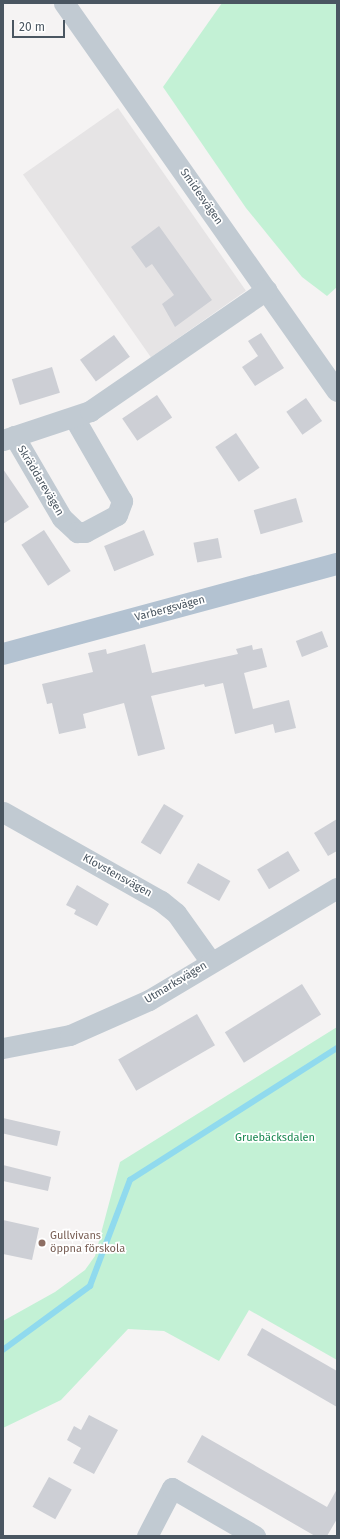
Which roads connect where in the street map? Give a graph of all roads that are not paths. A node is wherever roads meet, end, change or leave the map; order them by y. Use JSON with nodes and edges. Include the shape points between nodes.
{"nodes":[{"id":1,"x":64,"y":3,"type":"edge"},
{"id":2,"x":266,"y":290,"type":"junction"},
{"id":3,"x":337,"y":392,"type":"edge"},
{"id":4,"x":74,"y":418,"type":"junction"},
{"id":5,"x":8,"y":438,"type":"edge"},
{"id":6,"x":337,"y":564,"type":"edge"},
{"id":7,"x":3,"y":654,"type":"edge"},
{"id":8,"x":3,"y":812,"type":"edge"},
{"id":9,"x":337,"y":888,"type":"edge"},
{"id":10,"x":211,"y":962,"type":"junction"},
{"id":11,"x":3,"y":1048,"type":"edge"},
{"id":12,"x":147,"y":1536,"type":"edge"},
{"id":13,"x":255,"y":1536,"type":"edge"}],
"edges":[{"from":1,"to":2,"type":"street","name":"Smidesvägen"},
{"from":2,"to":3,"type":"street","name":"Smidesvägen"},
{"from":2,"to":4,"type":"street","name":"Skräddarevägen","via":[[109,399]]},
{"from":4,"to":5,"type":"street","name":"Skräddarevägen"},
{"from":4,"to":5,"type":"street","name":"Skräddarevägen","via":[[122,501],[117,516],[85,532],[77,532],[62,518]]},
{"from":6,"to":7,"type":"main road","name":"Varbergsvägen"},
{"from":8,"to":10,"type":"street","name":"Klovstensvägen","via":[[161,901],[176,913]]},
{"from":9,"to":10,"type":"street","name":"Utmarksvägen"},
{"from":10,"to":11,"type":"street","name":"Utmarksvägen","via":[[149,1000],[70,1035]]},
{"from":12,"to":13,"type":"street","via":[[172,1488]]}]}
